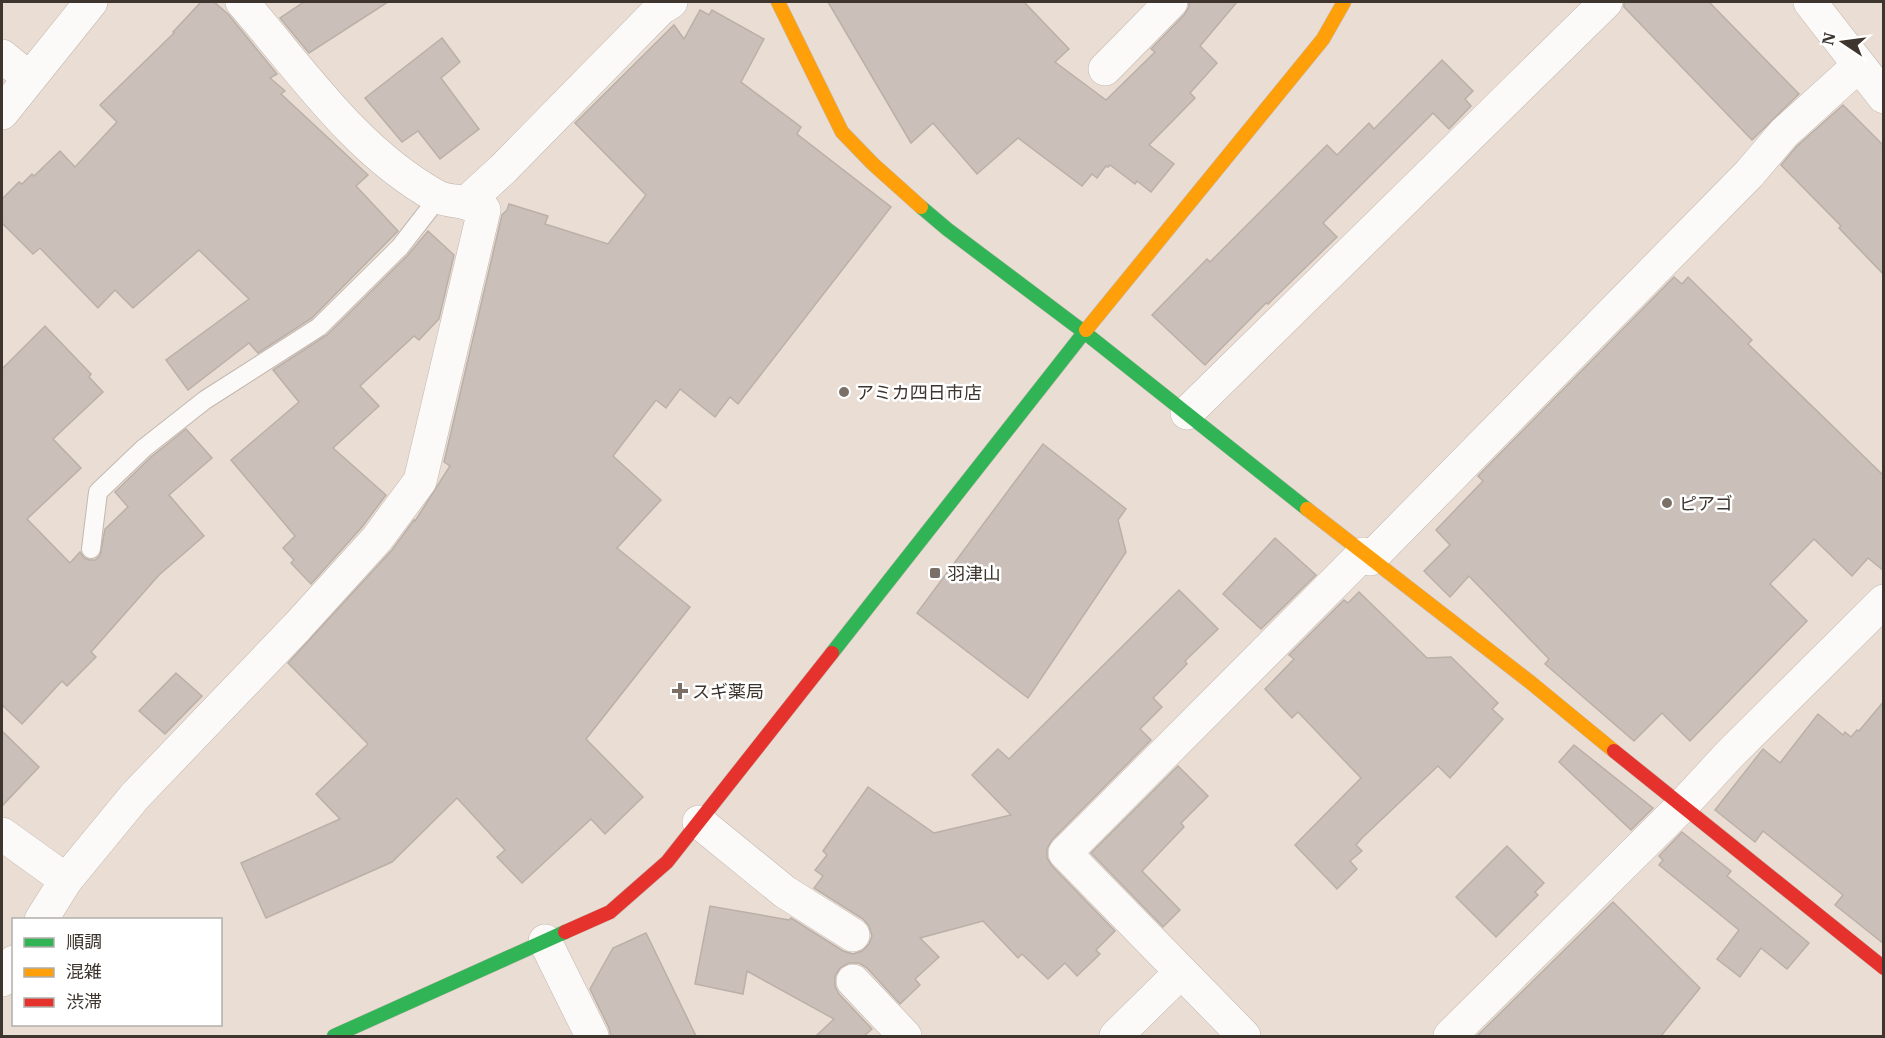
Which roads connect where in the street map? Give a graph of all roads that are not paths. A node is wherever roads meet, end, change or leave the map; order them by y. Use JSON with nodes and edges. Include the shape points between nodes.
{"nodes":[{"id":1,"x":91,"y":2,"type":"edge"},
{"id":2,"x":242,"y":2,"type":"edge"},
{"id":3,"x":671,"y":2,"type":"edge"},
{"id":4,"x":778,"y":2,"type":"edge"},
{"id":5,"x":1171,"y":2,"type":"edge"},
{"id":6,"x":1344,"y":2,"type":"edge"},
{"id":7,"x":1606,"y":2,"type":"edge"},
{"id":8,"x":1810,"y":2,"type":"edge"},
{"id":9,"x":2,"y":56,"type":"edge"},
{"id":10,"x":1858,"y":66,"type":"junction"},
{"id":11,"x":1105,"y":69,"type":"dead end"},
{"id":12,"x":29,"y":78,"type":"junction"},
{"id":13,"x":1884,"y":97,"type":"edge"},
{"id":14,"x":2,"y":113,"type":"edge"},
{"id":15,"x":452,"y":200,"type":"junction"},
{"id":16,"x":1084,"y":332,"type":"junction"},
{"id":17,"x":1187,"y":413,"type":"junction"},
{"id":18,"x":91,"y":549,"type":"dead end"},
{"id":19,"x":1367,"y":556,"type":"junction"},
{"id":20,"x":1884,"y":601,"type":"edge"},
{"id":21,"x":1681,"y":807,"type":"junction"},
{"id":22,"x":699,"y":822,"type":"junction"},
{"id":23,"x":2,"y":834,"type":"edge"},
{"id":24,"x":66,"y":880,"type":"junction"},
{"id":25,"x":42,"y":918,"type":"edge"},
{"id":26,"x":853,"y":935,"type":"dead end"},
{"id":27,"x":544,"y":941,"type":"junction"},
{"id":28,"x":12,"y":965,"type":"edge"},
{"id":29,"x":1884,"y":968,"type":"edge"},
{"id":30,"x":1181,"y":972,"type":"junction"},
{"id":31,"x":2,"y":980,"type":"edge"},
{"id":32,"x":853,"y":981,"type":"dead end"},
{"id":33,"x":334,"y":1036,"type":"edge"},
{"id":34,"x":592,"y":1036,"type":"edge"},
{"id":35,"x":905,"y":1036,"type":"edge"},
{"id":36,"x":1116,"y":1036,"type":"edge"},
{"id":37,"x":1244,"y":1036,"type":"edge"},
{"id":38,"x":1450,"y":1036,"type":"edge"}],
"edges":[{"from":1,"to":12,"type":"street"},
{"from":2,"to":15,"type":"street","via":[[333,110],[388,163]]},
{"from":3,"to":15,"type":"street","via":[[503,169]]},
{"from":4,"to":16,"type":"street","via":[[842,132],[947,229]]},
{"from":5,"to":11,"type":"street"},
{"from":6,"to":16,"type":"street","via":[[1323,39]]},
{"from":7,"to":17,"type":"street"},
{"from":8,"to":10,"type":"street"},
{"from":9,"to":12,"type":"street"},
{"from":10,"to":13,"type":"street"},
{"from":10,"to":19,"type":"street","via":[[1784,133],[1749,174]]},
{"from":12,"to":14,"type":"street"},
{"from":15,"to":18,"type":"lane","via":[[319,327],[205,400],[144,448],[98,492]]},
{"from":15,"to":24,"type":"street","via":[[484,210],[420,481],[377,539],[135,796]]},
{"from":16,"to":17,"type":"street"},
{"from":16,"to":22,"type":"street"},
{"from":17,"to":19,"type":"street"},
{"from":19,"to":21,"type":"street","via":[[1530,682]]},
{"from":19,"to":30,"type":"street","via":[[1065,853]]},
{"from":20,"to":21,"type":"street"},
{"from":21,"to":29,"type":"street"},
{"from":21,"to":38,"type":"street"},
{"from":22,"to":26,"type":"street","via":[[785,892]]},
{"from":22,"to":27,"type":"street","via":[[667,862],[610,912]]},
{"from":23,"to":24,"type":"street"},
{"from":24,"to":25,"type":"street"},
{"from":27,"to":33,"type":"street"},
{"from":27,"to":34,"type":"street"},
{"from":28,"to":31,"type":"street"},
{"from":30,"to":36,"type":"street"},
{"from":30,"to":37,"type":"street"},
{"from":32,"to":35,"type":"street"}]}
